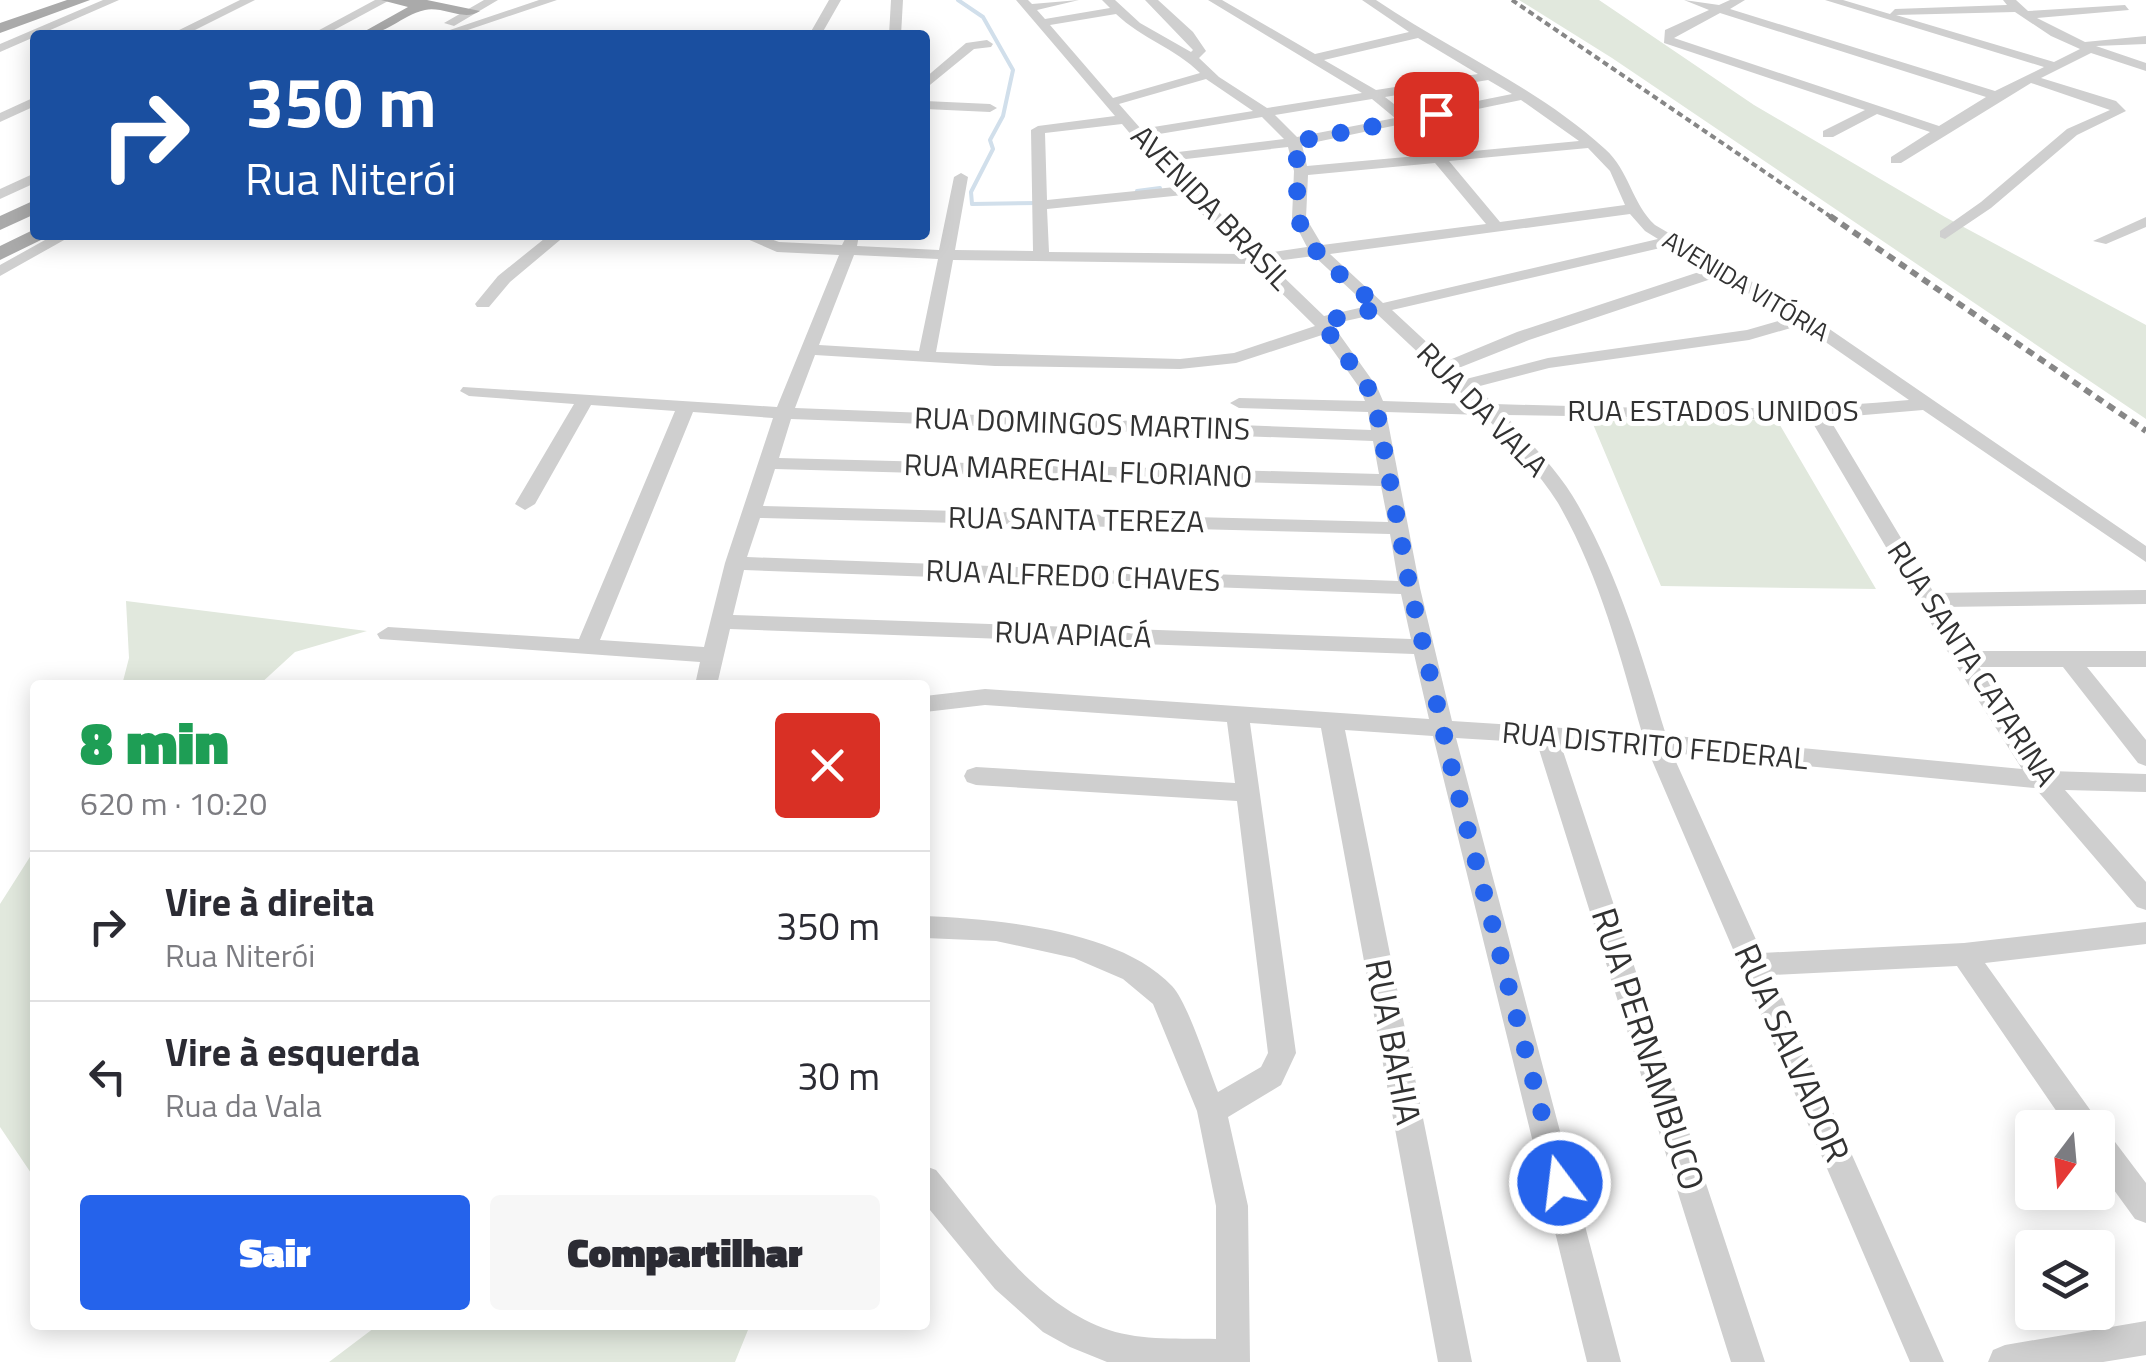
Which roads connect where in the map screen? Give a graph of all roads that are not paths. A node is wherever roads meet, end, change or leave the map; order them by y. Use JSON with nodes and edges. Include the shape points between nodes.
{"nodes":[{"id":1,"x":82,"y":0,"type":"edge"},
{"id":2,"x":111,"y":0,"type":"edge"},
{"id":3,"x":249,"y":0,"type":"edge"},
{"id":4,"x":387,"y":0,"type":"edge"},
{"id":5,"x":492,"y":0,"type":"edge"},
{"id":6,"x":552,"y":0,"type":"edge"},
{"id":7,"x":835,"y":0,"type":"edge"},
{"id":8,"x":897,"y":0,"type":"edge"},
{"id":9,"x":1073,"y":0,"type":"edge"},
{"id":10,"x":1151,"y":0,"type":"edge"},
{"id":11,"x":1214,"y":0,"type":"edge"},
{"id":12,"x":1368,"y":0,"type":"edge"},
{"id":13,"x":1690,"y":0,"type":"edge"},
{"id":14,"x":1739,"y":0,"type":"edge"},
{"id":15,"x":1831,"y":0,"type":"edge"},
{"id":16,"x":2110,"y":0,"type":"edge"},
{"id":17,"x":437,"y":3,"type":"edge"},
{"id":18,"x":1112,"y":5,"type":"edge"},
{"id":19,"x":2017,"y":8,"type":"edge"},
{"id":20,"x":1718,"y":9,"type":"junction"},
{"id":21,"x":1030,"y":10,"type":"edge"},
{"id":22,"x":472,"y":11,"type":"junction"},
{"id":23,"x":1874,"y":12,"type":"junction"},
{"id":24,"x":0,"y":28,"type":"edge"},
{"id":25,"x":42,"y":30,"type":"edge"},
{"id":26,"x":186,"y":30,"type":"edge"},
{"id":27,"x":326,"y":30,"type":"edge"},
{"id":28,"x":377,"y":30,"type":"edge"},
{"id":29,"x":396,"y":30,"type":"edge"},
{"id":30,"x":439,"y":30,"type":"edge"},
{"id":31,"x":457,"y":30,"type":"edge"},
{"id":32,"x":817,"y":30,"type":"edge"},
{"id":33,"x":895,"y":30,"type":"edge"},
{"id":34,"x":1418,"y":34,"type":"junction"},
{"id":35,"x":30,"y":35,"type":"edge"},
{"id":36,"x":2146,"y":40,"type":"edge"},
{"id":37,"x":987,"y":44,"type":"dead end"},
{"id":38,"x":2086,"y":46,"type":"junction"},
{"id":39,"x":0,"y":48,"type":"edge"},
{"id":40,"x":1192,"y":58,"type":"junction"},
{"id":41,"x":1315,"y":58,"type":"junction"},
{"id":42,"x":2055,"y":66,"type":"junction"},
{"id":43,"x":2146,"y":67,"type":"edge"},
{"id":44,"x":1208,"y":75,"type":"junction"},
{"id":45,"x":1494,"y":75,"type":"junction"},
{"id":46,"x":2030,"y":78,"type":"junction"},
{"id":47,"x":930,"y":81,"type":"edge"},
{"id":48,"x":1376,"y":95,"type":"junction"},
{"id":49,"x":1527,"y":95,"type":"junction"},
{"id":50,"x":1996,"y":96,"type":"junction"},
{"id":51,"x":30,"y":103,"type":"edge"},
{"id":52,"x":930,"y":105,"type":"edge"},
{"id":53,"x":990,"y":108,"type":"dead end"},
{"id":54,"x":1875,"y":110,"type":"junction"},
{"id":55,"x":1267,"y":114,"type":"junction"},
{"id":56,"x":0,"y":118,"type":"edge"},
{"id":57,"x":1126,"y":118,"type":"junction"},
{"id":58,"x":1406,"y":120,"type":"junction"},
{"id":59,"x":30,"y":123,"type":"edge"},
{"id":60,"x":1940,"y":132,"type":"junction"},
{"id":61,"x":1828,"y":134,"type":"dead end"},
{"id":62,"x":1294,"y":142,"type":"junction"},
{"id":63,"x":1592,"y":144,"type":"junction"},
{"id":64,"x":1160,"y":158,"type":"junction"},
{"id":65,"x":1442,"y":159,"type":"junction"},
{"id":66,"x":1896,"y":160,"type":"dead end"},
{"id":67,"x":1301,"y":172,"type":"junction"},
{"id":68,"x":962,"y":177,"type":"dead end"},
{"id":69,"x":30,"y":180,"type":"edge"},
{"id":70,"x":1186,"y":190,"type":"junction"},
{"id":71,"x":0,"y":195,"type":"edge"},
{"id":72,"x":1042,"y":205,"type":"junction"},
{"id":73,"x":30,"y":209,"type":"edge"},
{"id":74,"x":1632,"y":209,"type":"junction"},
{"id":75,"x":2146,"y":222,"type":"edge"},
{"id":76,"x":0,"y":224,"type":"edge"},
{"id":77,"x":1494,"y":224,"type":"junction"},
{"id":78,"x":1945,"y":234,"type":"dead end"},
{"id":79,"x":30,"y":238,"type":"edge"},
{"id":80,"x":56,"y":240,"type":"edge"},
{"id":81,"x":552,"y":240,"type":"edge"},
{"id":82,"x":759,"y":240,"type":"edge"},
{"id":83,"x":1671,"y":241,"type":"junction"},
{"id":84,"x":2102,"y":241,"type":"dead end"},
{"id":85,"x":851,"y":243,"type":"edge"},
{"id":86,"x":1316,"y":249,"type":"junction"},
{"id":87,"x":0,"y":254,"type":"edge"},
{"id":88,"x":946,"y":256,"type":"junction"},
{"id":89,"x":1040,"y":258,"type":"junction"},
{"id":90,"x":1255,"y":259,"type":"junction"},
{"id":91,"x":1722,"y":270,"type":"junction"},
{"id":92,"x":0,"y":271,"type":"edge"},
{"id":93,"x":483,"y":304,"type":"dead end"},
{"id":94,"x":1380,"y":308,"type":"junction"},
{"id":95,"x":1802,"y":319,"type":"junction"},
{"id":96,"x":1324,"y":325,"type":"junction"},
{"id":97,"x":812,"y":350,"type":"junction"},
{"id":98,"x":927,"y":356,"type":"junction"},
{"id":99,"x":1444,"y":368,"type":"junction"},
{"id":100,"x":1463,"y":385,"type":"junction"},
{"id":101,"x":469,"y":391,"type":"dead end"},
{"id":102,"x":584,"y":400,"type":"junction"},
{"id":103,"x":1239,"y":403,"type":"dead end"},
{"id":104,"x":1930,"y":404,"type":"junction"},
{"id":105,"x":686,"y":407,"type":"junction"},
{"id":106,"x":1376,"y":407,"type":"junction"},
{"id":107,"x":1490,"y":410,"type":"junction"},
{"id":108,"x":784,"y":413,"type":"junction"},
{"id":109,"x":1817,"y":414,"type":"junction"},
{"id":110,"x":1380,"y":436,"type":"junction"},
{"id":111,"x":768,"y":463,"type":"junction"},
{"id":112,"x":1389,"y":480,"type":"junction"},
{"id":113,"x":525,"y":504,"type":"dead end"},
{"id":114,"x":752,"y":512,"type":"junction"},
{"id":115,"x":1399,"y":528,"type":"junction"},
{"id":116,"x":2146,"y":556,"type":"edge"},
{"id":117,"x":736,"y":563,"type":"junction"},
{"id":118,"x":1410,"y":588,"type":"junction"},
{"id":119,"x":2146,"y":597,"type":"edge"},
{"id":120,"x":1928,"y":600,"type":"junction"},
{"id":121,"x":721,"y":622,"type":"junction"},
{"id":122,"x":388,"y":634,"type":"dead end"},
{"id":123,"x":586,"y":645,"type":"junction"},
{"id":124,"x":1425,"y":647,"type":"junction"},
{"id":125,"x":714,"y":655,"type":"junction"},
{"id":126,"x":1963,"y":658,"type":"junction"},
{"id":127,"x":2068,"y":658,"type":"junction"},
{"id":128,"x":2146,"y":660,"type":"edge"},
{"id":129,"x":707,"y":680,"type":"edge"},
{"id":130,"x":930,"y":703,"type":"edge"},
{"id":131,"x":1238,"y":718,"type":"junction"},
{"id":132,"x":1332,"y":723,"type":"junction"},
{"id":133,"x":1443,"y":729,"type":"junction"},
{"id":134,"x":1547,"y":737,"type":"junction"},
{"id":135,"x":1656,"y":744,"type":"junction"},
{"id":136,"x":2146,"y":757,"type":"edge"},
{"id":137,"x":976,"y":776,"type":"dead end"},
{"id":138,"x":2042,"y":780,"type":"junction"},
{"id":139,"x":2146,"y":783,"type":"edge"},
{"id":140,"x":1248,"y":793,"type":"junction"},
{"id":141,"x":2146,"y":900,"type":"edge"},
{"id":142,"x":930,"y":927,"type":"edge"},
{"id":143,"x":2146,"y":933,"type":"edge"},
{"id":144,"x":1964,"y":954,"type":"junction"},
{"id":145,"x":1753,"y":965,"type":"junction"},
{"id":146,"x":2073,"y":1110,"type":"edge"},
{"id":147,"x":1212,"y":1111,"type":"junction"},
{"id":148,"x":2115,"y":1167,"type":"edge"},
{"id":149,"x":930,"y":1186,"type":"edge"},
{"id":150,"x":2146,"y":1208,"type":"edge"},
{"id":151,"x":2146,"y":1338,"type":"edge"},
{"id":152,"x":1233,"y":1359,"type":"edge"},
{"id":153,"x":1455,"y":1362,"type":"edge"},
{"id":154,"x":1604,"y":1362,"type":"edge"},
{"id":155,"x":1748,"y":1362,"type":"edge"},
{"id":156,"x":1927,"y":1362,"type":"edge"},
{"id":157,"x":2005,"y":1362,"type":"edge"}],
"edges":[{"from":1,"to":24,"type":"main road"},
{"from":2,"to":25,"type":"street"},
{"from":3,"to":26,"type":"street"},
{"from":4,"to":17,"type":"main road"},
{"from":4,"to":27,"type":"street"},
{"from":5,"to":22,"type":"street"},
{"from":6,"to":31,"type":"street"},
{"from":7,"to":32,"type":"street"},
{"from":8,"to":33,"type":"street"},
{"from":9,"to":21,"type":"street"},
{"from":10,"to":40,"type":"street","via":[[1200,50]]},
{"from":11,"to":41,"type":"street"},
{"from":12,"to":34,"type":"street","name":"AVENIDA VITÓRIA"},
{"from":13,"to":20,"type":"street"},
{"from":14,"to":20,"type":"street"},
{"from":15,"to":23,"type":"street"},
{"from":16,"to":19,"type":"street","via":[[2130,11]]},
{"from":17,"to":22,"type":"main road"},
{"from":17,"to":28,"type":"main road"},
{"from":17,"to":29,"type":"main road"},
{"from":18,"to":21,"type":"street"},
{"from":18,"to":40,"type":"street"},
{"from":19,"to":23,"type":"street"},
{"from":19,"to":38,"type":"street"},
{"from":20,"to":50,"type":"street"},
{"from":20,"to":54,"type":"street","via":[[1669,33],[1668,40]]},
{"from":21,"to":57,"type":"street","name":"AVENIDA BRASIL"},
{"from":22,"to":30,"type":"street"},
{"from":23,"to":42,"type":"street"},
{"from":34,"to":41,"type":"street"},
{"from":34,"to":45,"type":"street","name":"AVENIDA VITÓRIA"},
{"from":35,"to":39,"type":"street"},
{"from":36,"to":38,"type":"street"},
{"from":37,"to":47,"type":"street","via":[[970,46]]},
{"from":38,"to":42,"type":"street"},
{"from":38,"to":43,"type":"street"},
{"from":40,"to":44,"type":"street"},
{"from":41,"to":48,"type":"street"},
{"from":42,"to":46,"type":"street"},
{"from":44,"to":55,"type":"street"},
{"from":44,"to":57,"type":"street"},
{"from":45,"to":48,"type":"street"},
{"from":45,"to":49,"type":"street","name":"AVENIDA VITÓRIA"},
{"from":46,"to":50,"type":"street"},
{"from":46,"to":78,"type":"street","via":[[2119,111],[2072,132]]},
{"from":48,"to":55,"type":"street"},
{"from":48,"to":58,"type":"street"},
{"from":49,"to":58,"type":"street"},
{"from":49,"to":63,"type":"street","name":"AVENIDA VITÓRIA"},
{"from":50,"to":60,"type":"street"},
{"from":51,"to":56,"type":"street"},
{"from":52,"to":53,"type":"street"},
{"from":54,"to":60,"type":"street"},
{"from":54,"to":61,"type":"street"},
{"from":55,"to":57,"type":"street"},
{"from":55,"to":62,"type":"street"},
{"from":56,"to":59,"type":"street"},
{"from":57,"to":64,"type":"street","name":"AVENIDA BRASIL"},
{"from":57,"to":72,"type":"street","via":[[1038,130]]},
{"from":58,"to":62,"type":"street"},
{"from":58,"to":65,"type":"street"},
{"from":60,"to":66,"type":"street"},
{"from":62,"to":64,"type":"street"},
{"from":62,"to":67,"type":"street","name":"RUA DA VALA"},
{"from":63,"to":65,"type":"street"},
{"from":63,"to":74,"type":"street","name":"AVENIDA VITÓRIA","via":[[1620,177]]},
{"from":64,"to":70,"type":"street","name":"AVENIDA BRASIL"},
{"from":65,"to":67,"type":"street"},
{"from":65,"to":77,"type":"street"},
{"from":67,"to":86,"type":"street","name":"RUA DA VALA","via":[[1298,218]]},
{"from":68,"to":88,"type":"street"},
{"from":69,"to":71,"type":"street"},
{"from":70,"to":72,"type":"street"},
{"from":70,"to":90,"type":"street","name":"AVENIDA BRASIL"},
{"from":72,"to":89,"type":"street"},
{"from":73,"to":76,"type":"main road"},
{"from":74,"to":77,"type":"street"},
{"from":74,"to":83,"type":"street","name":"AVENIDA VITÓRIA"},
{"from":75,"to":84,"type":"street"},
{"from":77,"to":86,"type":"street"},
{"from":79,"to":87,"type":"main road"},
{"from":80,"to":92,"type":"street"},
{"from":81,"to":93,"type":"street"},
{"from":82,"to":85,"type":"street","via":[[777,247]]},
{"from":83,"to":91,"type":"street","name":"AVENIDA VITÓRIA"},
{"from":83,"to":94,"type":"street"},
{"from":85,"to":88,"type":"street"},
{"from":85,"to":97,"type":"street"},
{"from":86,"to":90,"type":"street"},
{"from":86,"to":94,"type":"street","name":"RUA DA VALA"},
{"from":88,"to":89,"type":"street"},
{"from":88,"to":98,"type":"street"},
{"from":89,"to":90,"type":"street"},
{"from":90,"to":96,"type":"street","name":"AVENIDA BRASIL"},
{"from":91,"to":95,"type":"street","name":"AVENIDA VITÓRIA"},
{"from":91,"to":99,"type":"street"},
{"from":94,"to":96,"type":"street"},
{"from":94,"to":99,"type":"street","name":"RUA DA VALA"},
{"from":95,"to":100,"type":"street","via":[[1749,335],[1548,363]]},
{"from":95,"to":104,"type":"street","name":"AVENIDA VITÓRIA"},
{"from":96,"to":98,"type":"street","via":[[1209,363]]},
{"from":96,"to":106,"type":"street","name":"AVENIDA BRASIL"},
{"from":97,"to":98,"type":"street"},
{"from":97,"to":108,"type":"street"},
{"from":99,"to":100,"type":"street","name":"RUA DA VALA"},
{"from":100,"to":107,"type":"street","name":"RUA DA VALA"},
{"from":101,"to":102,"type":"street","name":"RUA DOMINGOS MARTINS"},
{"from":102,"to":105,"type":"street","name":"RUA DOMINGOS MARTINS"},
{"from":102,"to":113,"type":"street"},
{"from":103,"to":106,"type":"street","name":"RUA ESTADOS UNIDOS"},
{"from":104,"to":109,"type":"street","name":"RUA ESTADOS UNIDOS"},
{"from":104,"to":116,"type":"street","name":"AVENIDA VITÓRIA"},
{"from":105,"to":108,"type":"street","name":"RUA DOMINGOS MARTINS"},
{"from":105,"to":123,"type":"street"},
{"from":106,"to":107,"type":"street","name":"RUA ESTADOS UNIDOS"},
{"from":106,"to":110,"type":"street","name":"AVENIDA BRASIL"},
{"from":107,"to":109,"type":"street","name":"RUA ESTADOS UNIDOS"},
{"from":107,"to":135,"type":"street","name":"RUA DA VALA","via":[[1546,473],[1588,540],[1620,617]]},
{"from":108,"to":110,"type":"street","name":"RUA DOMINGOS MARTINS"},
{"from":108,"to":111,"type":"street"},
{"from":109,"to":120,"type":"street","name":"RUA SANTA CATARINA"},
{"from":110,"to":112,"type":"street","name":"AVENIDA BRASIL"},
{"from":111,"to":112,"type":"street","name":"RUA MARECHAL FLORIANO"},
{"from":111,"to":114,"type":"street"},
{"from":112,"to":115,"type":"street","name":"AVENIDA BRASIL"},
{"from":114,"to":115,"type":"street","name":"RUA SANTA TEREZA"},
{"from":114,"to":117,"type":"street"},
{"from":115,"to":118,"type":"street","name":"AVENIDA BRASIL"},
{"from":117,"to":118,"type":"street","name":"RUA ALFREDO CHAVES"},
{"from":117,"to":121,"type":"street"},
{"from":118,"to":124,"type":"street","name":"AVENIDA BRASIL"},
{"from":119,"to":120,"type":"street"},
{"from":120,"to":126,"type":"street","name":"RUA SANTA CATARINA"},
{"from":121,"to":124,"type":"street","name":"RUA APIACÁ"},
{"from":121,"to":125,"type":"street"},
{"from":122,"to":123,"type":"street"},
{"from":123,"to":125,"type":"street"},
{"from":124,"to":133,"type":"street","name":"AVENIDA BRASIL"},
{"from":125,"to":129,"type":"street"},
{"from":126,"to":127,"type":"street"},
{"from":126,"to":138,"type":"street","name":"RUA SANTA CATARINA"},
{"from":127,"to":128,"type":"street"},
{"from":127,"to":136,"type":"street"},
{"from":130,"to":131,"type":"street","name":"RUA DISTRITO FEDERAL","via":[[984,698]]},
{"from":131,"to":132,"type":"street","name":"RUA DISTRITO FEDERAL"},
{"from":131,"to":140,"type":"street"},
{"from":132,"to":133,"type":"street","name":"RUA DISTRITO FEDERAL"},
{"from":132,"to":153,"type":"street","name":"RUA BAHIA"},
{"from":133,"to":134,"type":"street","name":"RUA DISTRITO FEDERAL"},
{"from":133,"to":154,"type":"street","name":"AVENIDA BRASIL"},
{"from":134,"to":135,"type":"street","name":"RUA DISTRITO FEDERAL"},
{"from":134,"to":155,"type":"street","name":"RUA PERNAMBUCO"},
{"from":135,"to":138,"type":"street","name":"RUA DISTRITO FEDERAL"},
{"from":135,"to":145,"type":"street","name":"RUA SALVADOR"},
{"from":137,"to":140,"type":"street"},
{"from":138,"to":139,"type":"street","name":"RUA DISTRITO FEDERAL"},
{"from":138,"to":141,"type":"street","name":"RUA SANTA CATARINA"},
{"from":140,"to":147,"type":"street","via":[[1282,1053],[1271,1076]]},
{"from":142,"to":147,"type":"street","via":[[996,930],[1078,948],[1133,972],[1164,996]]},
{"from":143,"to":144,"type":"street"},
{"from":144,"to":145,"type":"street"},
{"from":144,"to":146,"type":"street"},
{"from":145,"to":156,"type":"street","name":"RUA SALVADOR"},
{"from":147,"to":152,"type":"street","via":[[1232,1206]]},
{"from":148,"to":150,"type":"street"},
{"from":149,"to":152,"type":"street","via":[[1027,1300],[1066,1328],[1112,1348]]},
{"from":151,"to":157,"type":"street"}]}
